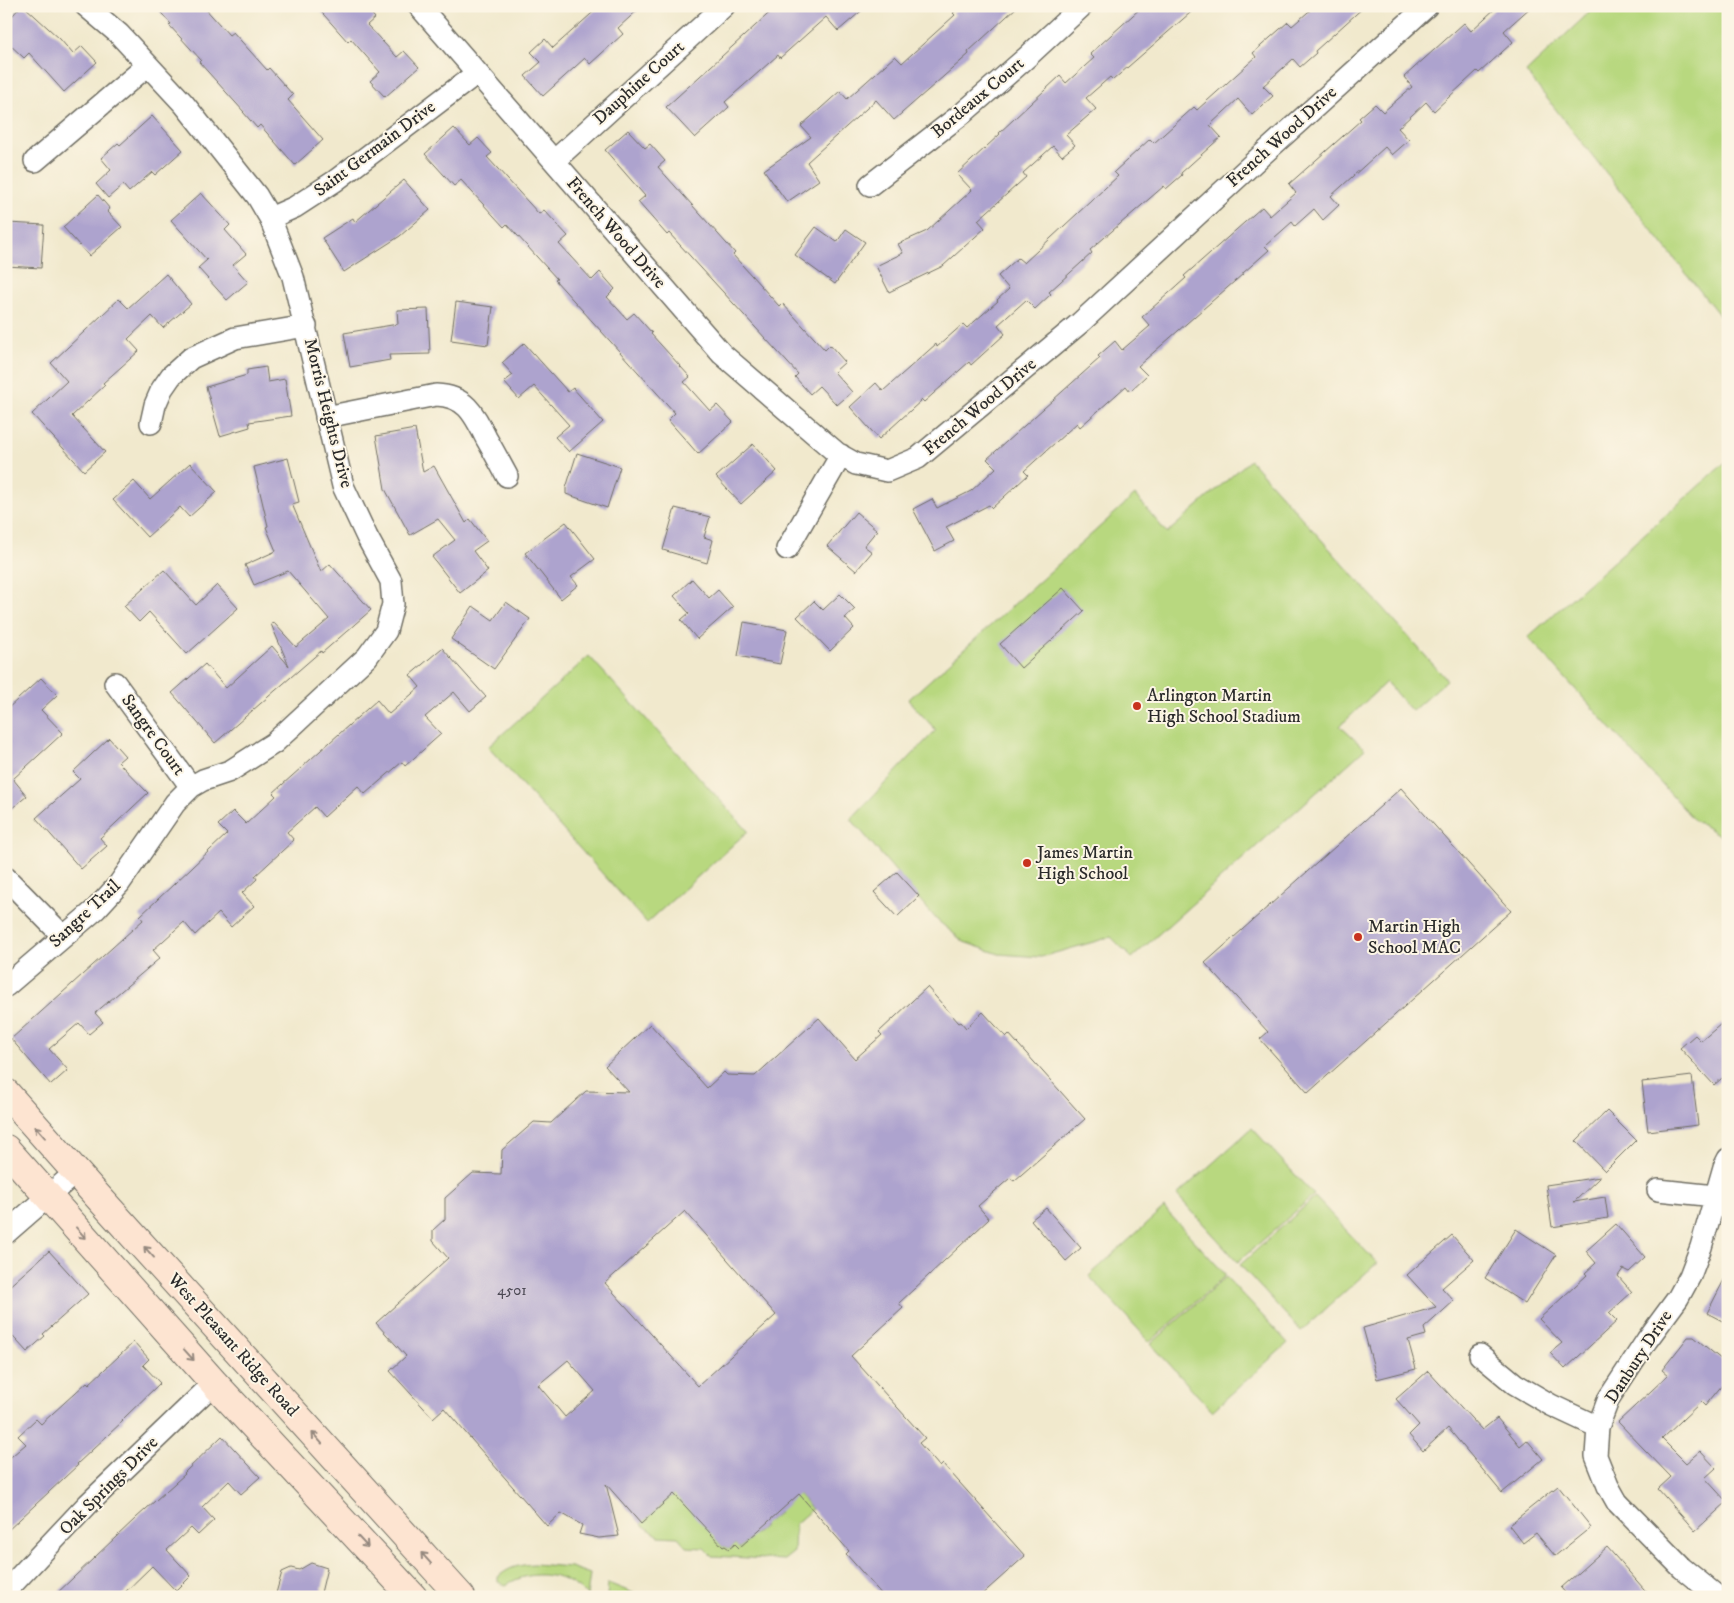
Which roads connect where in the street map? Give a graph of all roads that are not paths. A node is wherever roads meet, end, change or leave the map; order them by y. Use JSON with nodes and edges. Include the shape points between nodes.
{"nodes":[{"id":1,"x":86,"y":6,"type":"edge"},
{"id":2,"x":418,"y":6,"type":"edge"},
{"id":3,"x":724,"y":6,"type":"edge"},
{"id":4,"x":1082,"y":6,"type":"edge"},
{"id":5,"x":1428,"y":6,"type":"edge"},
{"id":6,"x":148,"y":65,"type":"junction"},
{"id":7,"x":477,"y":73,"type":"junction"},
{"id":8,"x":35,"y":161,"type":"dead end"},
{"id":9,"x":554,"y":161,"type":"junction"},
{"id":10,"x":870,"y":185,"type":"dead end"},
{"id":11,"x":270,"y":218,"type":"junction"},
{"id":12,"x":306,"y":326,"type":"junction"},
{"id":13,"x":326,"y":416,"type":"junction"},
{"id":14,"x":151,"y":423,"type":"dead end"},
{"id":15,"x":841,"y":455,"type":"junction"},
{"id":16,"x":507,"y":476,"type":"dead end"},
{"id":17,"x":787,"y":549,"type":"dead end"},
{"id":18,"x":116,"y":682,"type":"dead end"},
{"id":19,"x":191,"y":787,"type":"junction"},
{"id":20,"x":6,"y":878,"type":"edge"},
{"id":21,"x":63,"y":936,"type":"junction"},
{"id":22,"x":6,"y":986,"type":"edge"},
{"id":23,"x":6,"y":1093,"type":"edge"},
{"id":24,"x":6,"y":1149,"type":"edge"},
{"id":25,"x":1728,"y":1159,"type":"edge"},
{"id":26,"x":76,"y":1172,"type":"junction"},
{"id":27,"x":1658,"y":1190,"type":"dead end"},
{"id":28,"x":1715,"y":1196,"type":"junction"},
{"id":29,"x":48,"y":1197,"type":"junction"},
{"id":30,"x":6,"y":1233,"type":"edge"},
{"id":31,"x":1480,"y":1356,"type":"dead end"},
{"id":32,"x":214,"y":1383,"type":"junction"},
{"id":33,"x":1598,"y":1427,"type":"junction"},
{"id":34,"x":6,"y":1591,"type":"edge"},
{"id":35,"x":413,"y":1597,"type":"edge"},
{"id":36,"x":461,"y":1597,"type":"edge"},
{"id":37,"x":1718,"y":1597,"type":"edge"}],
"edges":[{"from":1,"to":6,"type":"street","name":"Morris Heights Drive"},
{"from":2,"to":7,"type":"street","name":"French Wood Drive"},
{"from":3,"to":9,"type":"street","name":"Dauphine Court"},
{"from":4,"to":10,"type":"street","name":"Bordeaux Court","via":[[963,113]]},
{"from":5,"to":15,"type":"street","name":"French Wood Drive","via":[[1080,323],[918,458],[887,470],[856,464]]},
{"from":6,"to":8,"type":"street"},
{"from":6,"to":11,"type":"street","name":"Morris Heights Drive","via":[[184,104],[257,196]]},
{"from":7,"to":9,"type":"street","name":"French Wood Drive"},
{"from":7,"to":11,"type":"street","name":"Saint Germain Drive","via":[[336,181],[295,207]]},
{"from":9,"to":15,"type":"street","name":"French Wood Drive","via":[[722,354]]},
{"from":11,"to":12,"type":"street","name":"Morris Heights Drive","via":[[293,277]]},
{"from":12,"to":13,"type":"street","name":"Morris Heights Drive"},
{"from":12,"to":14,"type":"street","via":[[235,338],[190,358],[162,389]]},
{"from":13,"to":16,"type":"street","via":[[436,395],[447,396],[460,401],[473,412]]},
{"from":13,"to":19,"type":"street","name":"Morris Heights Drive","via":[[343,486],[391,581],[393,604],[386,631],[367,656],[274,743],[230,771]]},
{"from":15,"to":17,"type":"street"},
{"from":18,"to":19,"type":"street","name":"Sangre Court"},
{"from":19,"to":21,"type":"street","name":"Sangre Trail","via":[[175,802],[119,884],[96,909]]},
{"from":20,"to":21,"type":"street"},
{"from":21,"to":22,"type":"street","name":"Sangre Trail"},
{"from":26,"to":23,"type":"main road","name":"West Pleasant Ridge Road","one_way":true},
{"from":24,"to":29,"type":"main road"},
{"from":25,"to":28,"type":"street","name":"Danbury Drive"},
{"from":26,"to":29,"type":"street"},
{"from":36,"to":26,"type":"main road","name":"West Pleasant Ridge Road","one_way":true},
{"from":27,"to":28,"type":"street"},
{"from":28,"to":33,"type":"street","name":"Danbury Drive","via":[[1690,1276],[1609,1398]]},
{"from":29,"to":30,"type":"street"},
{"from":29,"to":32,"type":"main road","one_way":true},
{"from":31,"to":33,"type":"street","via":[[1522,1388]]},
{"from":32,"to":34,"type":"street","name":"Oak Springs Drive","via":[[88,1504]]},
{"from":32,"to":35,"type":"main road","one_way":true},
{"from":33,"to":37,"type":"street","name":"Danbury Drive","via":[[1596,1456],[1617,1502],[1682,1568]]}]}
